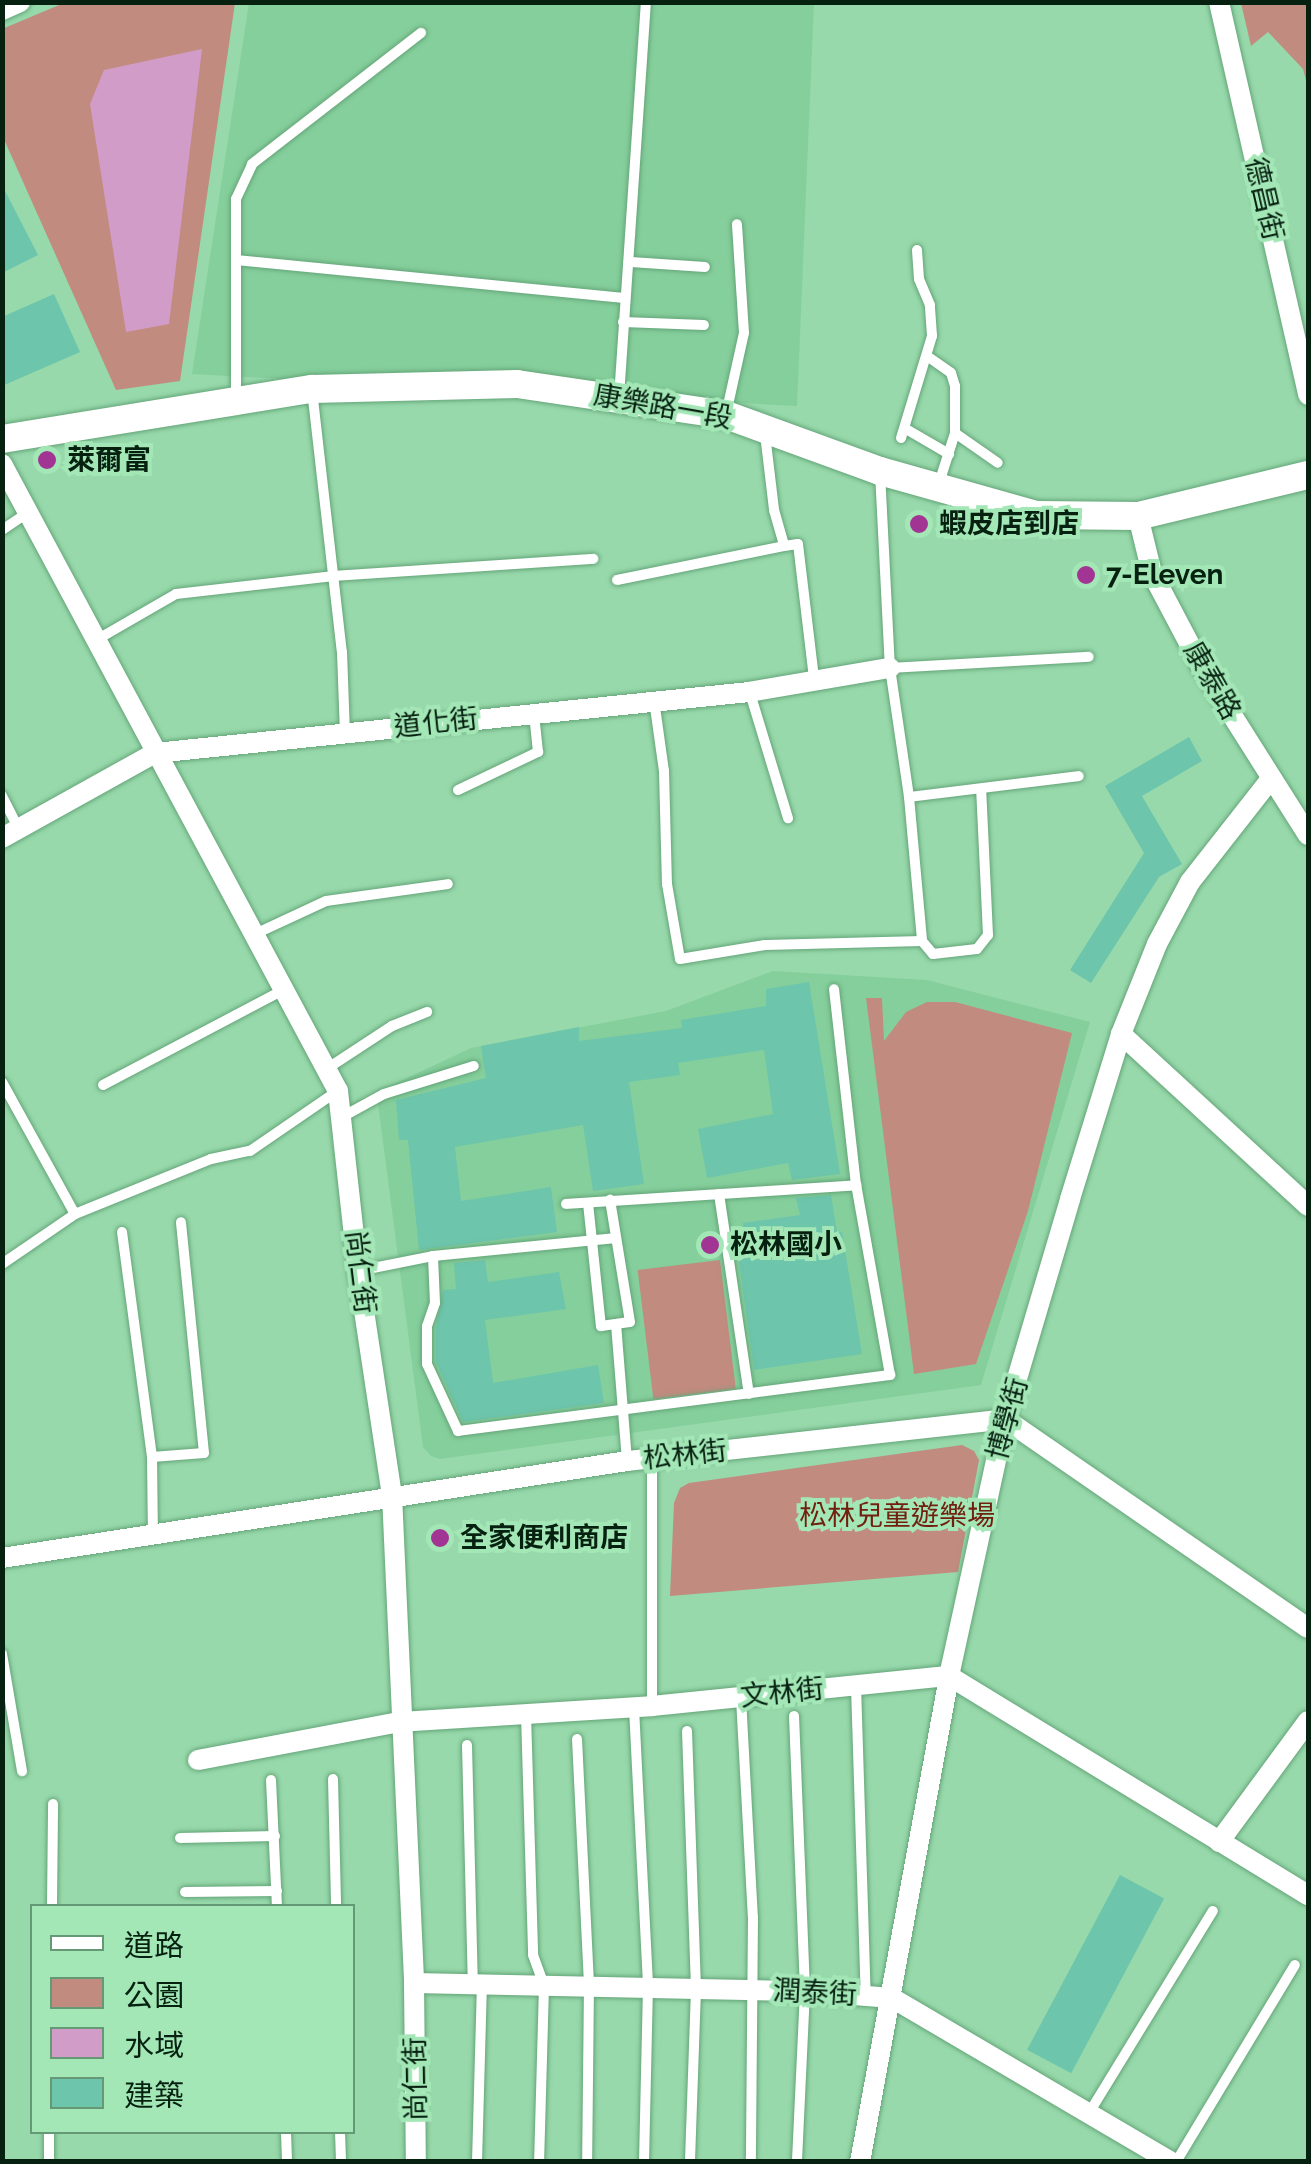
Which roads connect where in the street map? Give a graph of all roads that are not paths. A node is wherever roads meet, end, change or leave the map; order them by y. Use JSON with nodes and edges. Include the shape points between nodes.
{"nodes":[{"id":1,"x":20,"y":2,"type":"edge"},
{"id":2,"x":646,"y":2,"type":"edge"},
{"id":3,"x":1219,"y":2,"type":"edge"},
{"id":4,"x":2,"y":10,"type":"edge"},
{"id":5,"x":420,"y":33,"type":"dead end"},
{"id":6,"x":737,"y":224,"type":"dead end"},
{"id":7,"x":917,"y":250,"type":"dead end"},
{"id":8,"x":236,"y":260,"type":"junction"},
{"id":9,"x":631,"y":262,"type":"junction"},
{"id":10,"x":705,"y":267,"type":"dead end"},
{"id":11,"x":624,"y":298,"type":"junction"},
{"id":12,"x":623,"y":322,"type":"junction"},
{"id":13,"x":704,"y":325,"type":"dead end"},
{"id":14,"x":927,"y":356,"type":"junction"},
{"id":15,"x":312,"y":389,"type":"junction"},
{"id":16,"x":1308,"y":395,"type":"edge"},
{"id":17,"x":620,"y":398,"type":"junction"},
{"id":18,"x":236,"y":400,"type":"junction"},
{"id":19,"x":726,"y":416,"type":"junction"},
{"id":20,"x":764,"y":426,"type":"junction"},
{"id":21,"x":955,"y":433,"type":"junction"},
{"id":22,"x":2,"y":438,"type":"edge"},
{"id":23,"x":949,"y":454,"type":"junction"},
{"id":24,"x":998,"y":463,"type":"dead end"},
{"id":25,"x":2,"y":464,"type":"edge"},
{"id":26,"x":880,"y":471,"type":"junction"},
{"id":27,"x":1308,"y":474,"type":"edge"},
{"id":28,"x":937,"y":488,"type":"junction"},
{"id":29,"x":27,"y":513,"type":"junction"},
{"id":30,"x":1138,"y":516,"type":"junction"},
{"id":31,"x":2,"y":530,"type":"edge"},
{"id":32,"x":784,"y":546,"type":"junction"},
{"id":33,"x":593,"y":559,"type":"dead end"},
{"id":34,"x":334,"y":576,"type":"junction"},
{"id":35,"x":617,"y":580,"type":"dead end"},
{"id":36,"x":98,"y":639,"type":"junction"},
{"id":37,"x":1088,"y":657,"type":"dead end"},
{"id":38,"x":890,"y":668,"type":"junction"},
{"id":39,"x":814,"y":678,"type":"junction"},
{"id":40,"x":749,"y":692,"type":"junction"},
{"id":41,"x":654,"y":699,"type":"junction"},
{"id":42,"x":534,"y":713,"type":"junction"},
{"id":43,"x":345,"y":734,"type":"junction"},
{"id":44,"x":155,"y":754,"type":"junction"},
{"id":45,"x":1080,"y":776,"type":"dead end"},
{"id":46,"x":1270,"y":780,"type":"junction"},
{"id":47,"x":981,"y":788,"type":"junction"},
{"id":48,"x":458,"y":790,"type":"dead end"},
{"id":49,"x":2,"y":796,"type":"edge"},
{"id":50,"x":909,"y":797,"type":"junction"},
{"id":51,"x":788,"y":818,"type":"dead end"},
{"id":52,"x":11,"y":834,"type":"edge"},
{"id":53,"x":1308,"y":835,"type":"edge"},
{"id":54,"x":448,"y":884,"type":"dead end"},
{"id":55,"x":255,"y":934,"type":"junction"},
{"id":56,"x":922,"y":941,"type":"junction"},
{"id":57,"x":284,"y":989,"type":"junction"},
{"id":58,"x":834,"y":989,"type":"dead end"},
{"id":59,"x":427,"y":1012,"type":"dead end"},
{"id":60,"x":1120,"y":1034,"type":"junction"},
{"id":61,"x":474,"y":1066,"type":"dead end"},
{"id":62,"x":328,"y":1068,"type":"junction"},
{"id":63,"x":2,"y":1082,"type":"edge"},
{"id":64,"x":103,"y":1086,"type":"dead end"},
{"id":65,"x":338,"y":1091,"type":"junction"},
{"id":66,"x":342,"y":1117,"type":"junction"},
{"id":67,"x":856,"y":1186,"type":"junction"},
{"id":68,"x":718,"y":1194,"type":"junction"},
{"id":69,"x":610,"y":1200,"type":"junction"},
{"id":70,"x":588,"y":1202,"type":"junction"},
{"id":71,"x":566,"y":1204,"type":"dead end"},
{"id":72,"x":1308,"y":1206,"type":"edge"},
{"id":73,"x":74,"y":1214,"type":"junction"},
{"id":74,"x":181,"y":1222,"type":"dead end"},
{"id":75,"x":122,"y":1232,"type":"dead end"},
{"id":76,"x":616,"y":1238,"type":"junction"},
{"id":77,"x":589,"y":1241,"type":"junction"},
{"id":78,"x":433,"y":1256,"type":"junction"},
{"id":79,"x":2,"y":1264,"type":"edge"},
{"id":80,"x":358,"y":1270,"type":"junction"},
{"id":81,"x":616,"y":1324,"type":"junction"},
{"id":82,"x":749,"y":1394,"type":"junction"},
{"id":83,"x":622,"y":1411,"type":"junction"},
{"id":84,"x":1006,"y":1418,"type":"junction"},
{"id":85,"x":152,"y":1457,"type":"junction"},
{"id":86,"x":652,"y":1459,"type":"junction"},
{"id":87,"x":627,"y":1461,"type":"junction"},
{"id":88,"x":392,"y":1494,"type":"junction"},
{"id":89,"x":153,"y":1538,"type":"junction"},
{"id":90,"x":2,"y":1558,"type":"edge"},
{"id":91,"x":1308,"y":1628,"type":"edge"},
{"id":92,"x":2,"y":1654,"type":"edge"},
{"id":93,"x":949,"y":1676,"type":"junction"},
{"id":94,"x":856,"y":1685,"type":"junction"},
{"id":95,"x":741,"y":1697,"type":"junction"},
{"id":96,"x":643,"y":1706,"type":"junction"},
{"id":97,"x":526,"y":1714,"type":"junction"},
{"id":98,"x":794,"y":1716,"type":"dead end"},
{"id":99,"x":1308,"y":1721,"type":"edge"},
{"id":100,"x":399,"y":1722,"type":"junction"},
{"id":101,"x":687,"y":1732,"type":"dead end"},
{"id":102,"x":577,"y":1739,"type":"dead end"},
{"id":103,"x":467,"y":1745,"type":"dead end"},
{"id":104,"x":198,"y":1760,"type":"dead end"},
{"id":105,"x":22,"y":1771,"type":"dead end"},
{"id":106,"x":333,"y":1779,"type":"dead end"},
{"id":107,"x":270,"y":1780,"type":"dead end"},
{"id":108,"x":53,"y":1804,"type":"dead end"},
{"id":109,"x":274,"y":1836,"type":"junction"},
{"id":110,"x":180,"y":1838,"type":"dead end"},
{"id":111,"x":1218,"y":1842,"type":"junction"},
{"id":112,"x":277,"y":1891,"type":"junction"},
{"id":113,"x":184,"y":1892,"type":"dead end"},
{"id":114,"x":1308,"y":1895,"type":"edge"},
{"id":115,"x":52,"y":1904,"type":"edge"},
{"id":116,"x":278,"y":1904,"type":"edge"},
{"id":117,"x":336,"y":1904,"type":"edge"},
{"id":118,"x":1213,"y":1911,"type":"dead end"},
{"id":119,"x":1295,"y":1966,"type":"dead end"},
{"id":120,"x":414,"y":1983,"type":"junction"},
{"id":121,"x":478,"y":1984,"type":"junction"},
{"id":122,"x":590,"y":1984,"type":"junction"},
{"id":123,"x":544,"y":1986,"type":"junction"},
{"id":124,"x":648,"y":1986,"type":"junction"},
{"id":125,"x":696,"y":1989,"type":"junction"},
{"id":126,"x":805,"y":1990,"type":"junction"},
{"id":127,"x":752,"y":1991,"type":"junction"},
{"id":128,"x":866,"y":1996,"type":"junction"},
{"id":129,"x":892,"y":1998,"type":"junction"},
{"id":130,"x":1089,"y":2113,"type":"junction"},
{"id":131,"x":49,"y":2134,"type":"edge"},
{"id":132,"x":286,"y":2134,"type":"edge"},
{"id":133,"x":340,"y":2134,"type":"edge"},
{"id":134,"x":49,"y":2162,"type":"edge"},
{"id":135,"x":287,"y":2162,"type":"edge"},
{"id":136,"x":341,"y":2162,"type":"edge"},
{"id":137,"x":416,"y":2162,"type":"edge"},
{"id":138,"x":477,"y":2162,"type":"edge"},
{"id":139,"x":539,"y":2162,"type":"edge"},
{"id":140,"x":587,"y":2162,"type":"edge"},
{"id":141,"x":644,"y":2162,"type":"edge"},
{"id":142,"x":690,"y":2162,"type":"edge"},
{"id":143,"x":751,"y":2162,"type":"edge"},
{"id":144,"x":797,"y":2162,"type":"edge"},
{"id":145,"x":860,"y":2162,"type":"edge"},
{"id":146,"x":1174,"y":2162,"type":"edge"}],
"edges":[{"from":1,"to":4,"type":"street"},
{"from":2,"to":9,"type":"lane"},
{"from":3,"to":16,"type":"street","name":"德昌街"},
{"from":5,"to":8,"type":"lane","via":[[252,164],[236,199]]},
{"from":6,"to":19,"type":"lane","via":[[744,333]]},
{"from":7,"to":14,"type":"lane","via":[[930,305]]},
{"from":8,"to":11,"type":"lane"},
{"from":8,"to":18,"type":"lane"},
{"from":9,"to":10,"type":"lane"},
{"from":9,"to":11,"type":"lane"},
{"from":11,"to":12,"type":"lane"},
{"from":12,"to":13,"type":"lane"},
{"from":12,"to":17,"type":"lane"},
{"from":14,"to":21,"type":"lane","via":[[951,373]]},
{"from":14,"to":23,"type":"lane","via":[[903,433]]},
{"from":15,"to":17,"type":"street","name":"康樂路一段","via":[[517,384]]},
{"from":15,"to":18,"type":"street","name":"康樂路一段"},
{"from":15,"to":34,"type":"lane"},
{"from":17,"to":19,"type":"street","name":"康樂路一段"},
{"from":18,"to":22,"type":"street","name":"康樂路一段"},
{"from":19,"to":20,"type":"street","name":"康樂路一段"},
{"from":20,"to":26,"type":"street","name":"康樂路一段"},
{"from":20,"to":32,"type":"lane"},
{"from":21,"to":23,"type":"lane"},
{"from":21,"to":24,"type":"lane"},
{"from":23,"to":28,"type":"lane"},
{"from":25,"to":29,"type":"street","name":"尚仁街"},
{"from":26,"to":28,"type":"street","name":"康樂路一段"},
{"from":26,"to":38,"type":"lane"},
{"from":27,"to":30,"type":"street","name":"康樂路一段"},
{"from":28,"to":30,"type":"street","name":"康樂路一段","via":[[1036,515]]},
{"from":29,"to":31,"type":"lane"},
{"from":29,"to":36,"type":"street","name":"尚仁街"},
{"from":30,"to":46,"type":"street","name":"康泰路","via":[[1152,573]]},
{"from":32,"to":35,"type":"lane"},
{"from":32,"to":39,"type":"lane","via":[[798,544]]},
{"from":33,"to":34,"type":"lane"},
{"from":34,"to":36,"type":"lane","via":[[176,594]]},
{"from":34,"to":43,"type":"lane"},
{"from":36,"to":44,"type":"street","name":"尚仁街"},
{"from":37,"to":38,"type":"lane"},
{"from":38,"to":39,"type":"street","name":"道化街"},
{"from":38,"to":50,"type":"lane"},
{"from":39,"to":40,"type":"street","name":"道化街"},
{"from":40,"to":41,"type":"street","name":"道化街"},
{"from":40,"to":51,"type":"lane"},
{"from":41,"to":42,"type":"street","name":"道化街"},
{"from":41,"to":56,"type":"lane","via":[[680,959],[765,945]]},
{"from":42,"to":43,"type":"street","name":"道化街"},
{"from":42,"to":48,"type":"lane","via":[[538,752]]},
{"from":43,"to":44,"type":"street","name":"道化街"},
{"from":44,"to":52,"type":"street","name":"道化街"},
{"from":44,"to":55,"type":"street","name":"尚仁街"},
{"from":45,"to":47,"type":"lane"},
{"from":46,"to":53,"type":"street","name":"康泰路"},
{"from":46,"to":60,"type":"street","name":"博學街","via":[[1190,882]]},
{"from":47,"to":50,"type":"lane"},
{"from":47,"to":56,"type":"lane","via":[[988,935],[976,949],[932,954]]},
{"from":49,"to":52,"type":"lane"},
{"from":50,"to":56,"type":"lane"},
{"from":54,"to":55,"type":"lane","via":[[326,900]]},
{"from":55,"to":57,"type":"street","name":"尚仁街"},
{"from":57,"to":62,"type":"street","name":"尚仁街"},
{"from":57,"to":64,"type":"lane"},
{"from":58,"to":67,"type":"lane"},
{"from":59,"to":62,"type":"lane","via":[[392,1026]]},
{"from":60,"to":72,"type":"street"},
{"from":60,"to":84,"type":"street","name":"博學街"},
{"from":61,"to":66,"type":"lane","via":[[384,1094]]},
{"from":62,"to":65,"type":"street","name":"尚仁街"},
{"from":63,"to":73,"type":"lane"},
{"from":65,"to":66,"type":"street","name":"尚仁街"},
{"from":65,"to":73,"type":"lane","via":[[250,1151],[211,1159]]},
{"from":66,"to":80,"type":"street","name":"尚仁街"},
{"from":67,"to":68,"type":"lane"},
{"from":67,"to":82,"type":"lane","via":[[890,1375]]},
{"from":68,"to":69,"type":"lane"},
{"from":68,"to":82,"type":"lane"},
{"from":69,"to":70,"type":"lane"},
{"from":69,"to":76,"type":"lane"},
{"from":70,"to":71,"type":"lane"},
{"from":70,"to":77,"type":"lane"},
{"from":73,"to":79,"type":"lane"},
{"from":74,"to":85,"type":"lane","via":[[204,1453]]},
{"from":75,"to":85,"type":"lane"},
{"from":76,"to":77,"type":"lane"},
{"from":76,"to":81,"type":"lane","via":[[630,1322]]},
{"from":77,"to":78,"type":"lane"},
{"from":77,"to":81,"type":"lane","via":[[601,1326]]},
{"from":78,"to":80,"type":"lane"},
{"from":78,"to":83,"type":"lane","via":[[427,1364],[458,1431]]},
{"from":80,"to":88,"type":"street","name":"尚仁街"},
{"from":81,"to":83,"type":"lane"},
{"from":82,"to":83,"type":"lane"},
{"from":83,"to":87,"type":"lane"},
{"from":84,"to":86,"type":"street","name":"松林街"},
{"from":84,"to":91,"type":"street"},
{"from":84,"to":93,"type":"street","name":"博學街"},
{"from":85,"to":89,"type":"lane"},
{"from":86,"to":87,"type":"street","name":"松林街"},
{"from":86,"to":96,"type":"lane"},
{"from":87,"to":88,"type":"street","name":"松林街"},
{"from":88,"to":89,"type":"street","name":"松林街"},
{"from":88,"to":100,"type":"street","name":"尚仁街"},
{"from":89,"to":90,"type":"street","name":"松林街"},
{"from":92,"to":105,"type":"lane"},
{"from":93,"to":94,"type":"street","name":"文林街"},
{"from":93,"to":111,"type":"street"},
{"from":93,"to":129,"type":"street","name":"博學街"},
{"from":94,"to":95,"type":"street","name":"文林街"},
{"from":94,"to":128,"type":"lane"},
{"from":95,"to":96,"type":"street","name":"文林街"},
{"from":95,"to":127,"type":"lane"},
{"from":96,"to":97,"type":"street","name":"文林街"},
{"from":96,"to":124,"type":"lane"},
{"from":97,"to":100,"type":"street","name":"文林街"},
{"from":97,"to":123,"type":"lane","via":[[534,1955]]},
{"from":98,"to":126,"type":"lane"},
{"from":99,"to":111,"type":"street"},
{"from":100,"to":104,"type":"street","name":"文林街"},
{"from":100,"to":120,"type":"street","name":"尚仁街"},
{"from":101,"to":125,"type":"lane"},
{"from":102,"to":122,"type":"lane"},
{"from":103,"to":121,"type":"lane"},
{"from":106,"to":117,"type":"lane"},
{"from":107,"to":109,"type":"lane"},
{"from":108,"to":115,"type":"lane"},
{"from":109,"to":110,"type":"lane"},
{"from":109,"to":112,"type":"lane"},
{"from":111,"to":114,"type":"street"},
{"from":112,"to":113,"type":"lane"},
{"from":112,"to":116,"type":"lane"},
{"from":118,"to":130,"type":"lane"},
{"from":119,"to":146,"type":"lane"},
{"from":120,"to":121,"type":"street","name":"潤泰街"},
{"from":120,"to":137,"type":"street","name":"尚仁街"},
{"from":121,"to":123,"type":"street","name":"潤泰街"},
{"from":121,"to":138,"type":"lane"},
{"from":122,"to":123,"type":"street","name":"潤泰街"},
{"from":122,"to":124,"type":"street","name":"潤泰街"},
{"from":122,"to":140,"type":"lane"},
{"from":123,"to":139,"type":"lane"},
{"from":124,"to":125,"type":"street","name":"潤泰街"},
{"from":124,"to":141,"type":"lane"},
{"from":125,"to":127,"type":"street","name":"潤泰街"},
{"from":125,"to":142,"type":"lane"},
{"from":126,"to":127,"type":"street","name":"潤泰街"},
{"from":126,"to":128,"type":"street","name":"潤泰街"},
{"from":126,"to":144,"type":"lane"},
{"from":127,"to":143,"type":"lane"},
{"from":128,"to":129,"type":"street","name":"潤泰街"},
{"from":129,"to":130,"type":"street","name":"潤泰街"},
{"from":129,"to":145,"type":"street","name":"博學街"},
{"from":130,"to":146,"type":"street","name":"潤泰街"},
{"from":131,"to":134,"type":"lane"},
{"from":132,"to":135,"type":"lane"},
{"from":133,"to":136,"type":"lane"}]}
